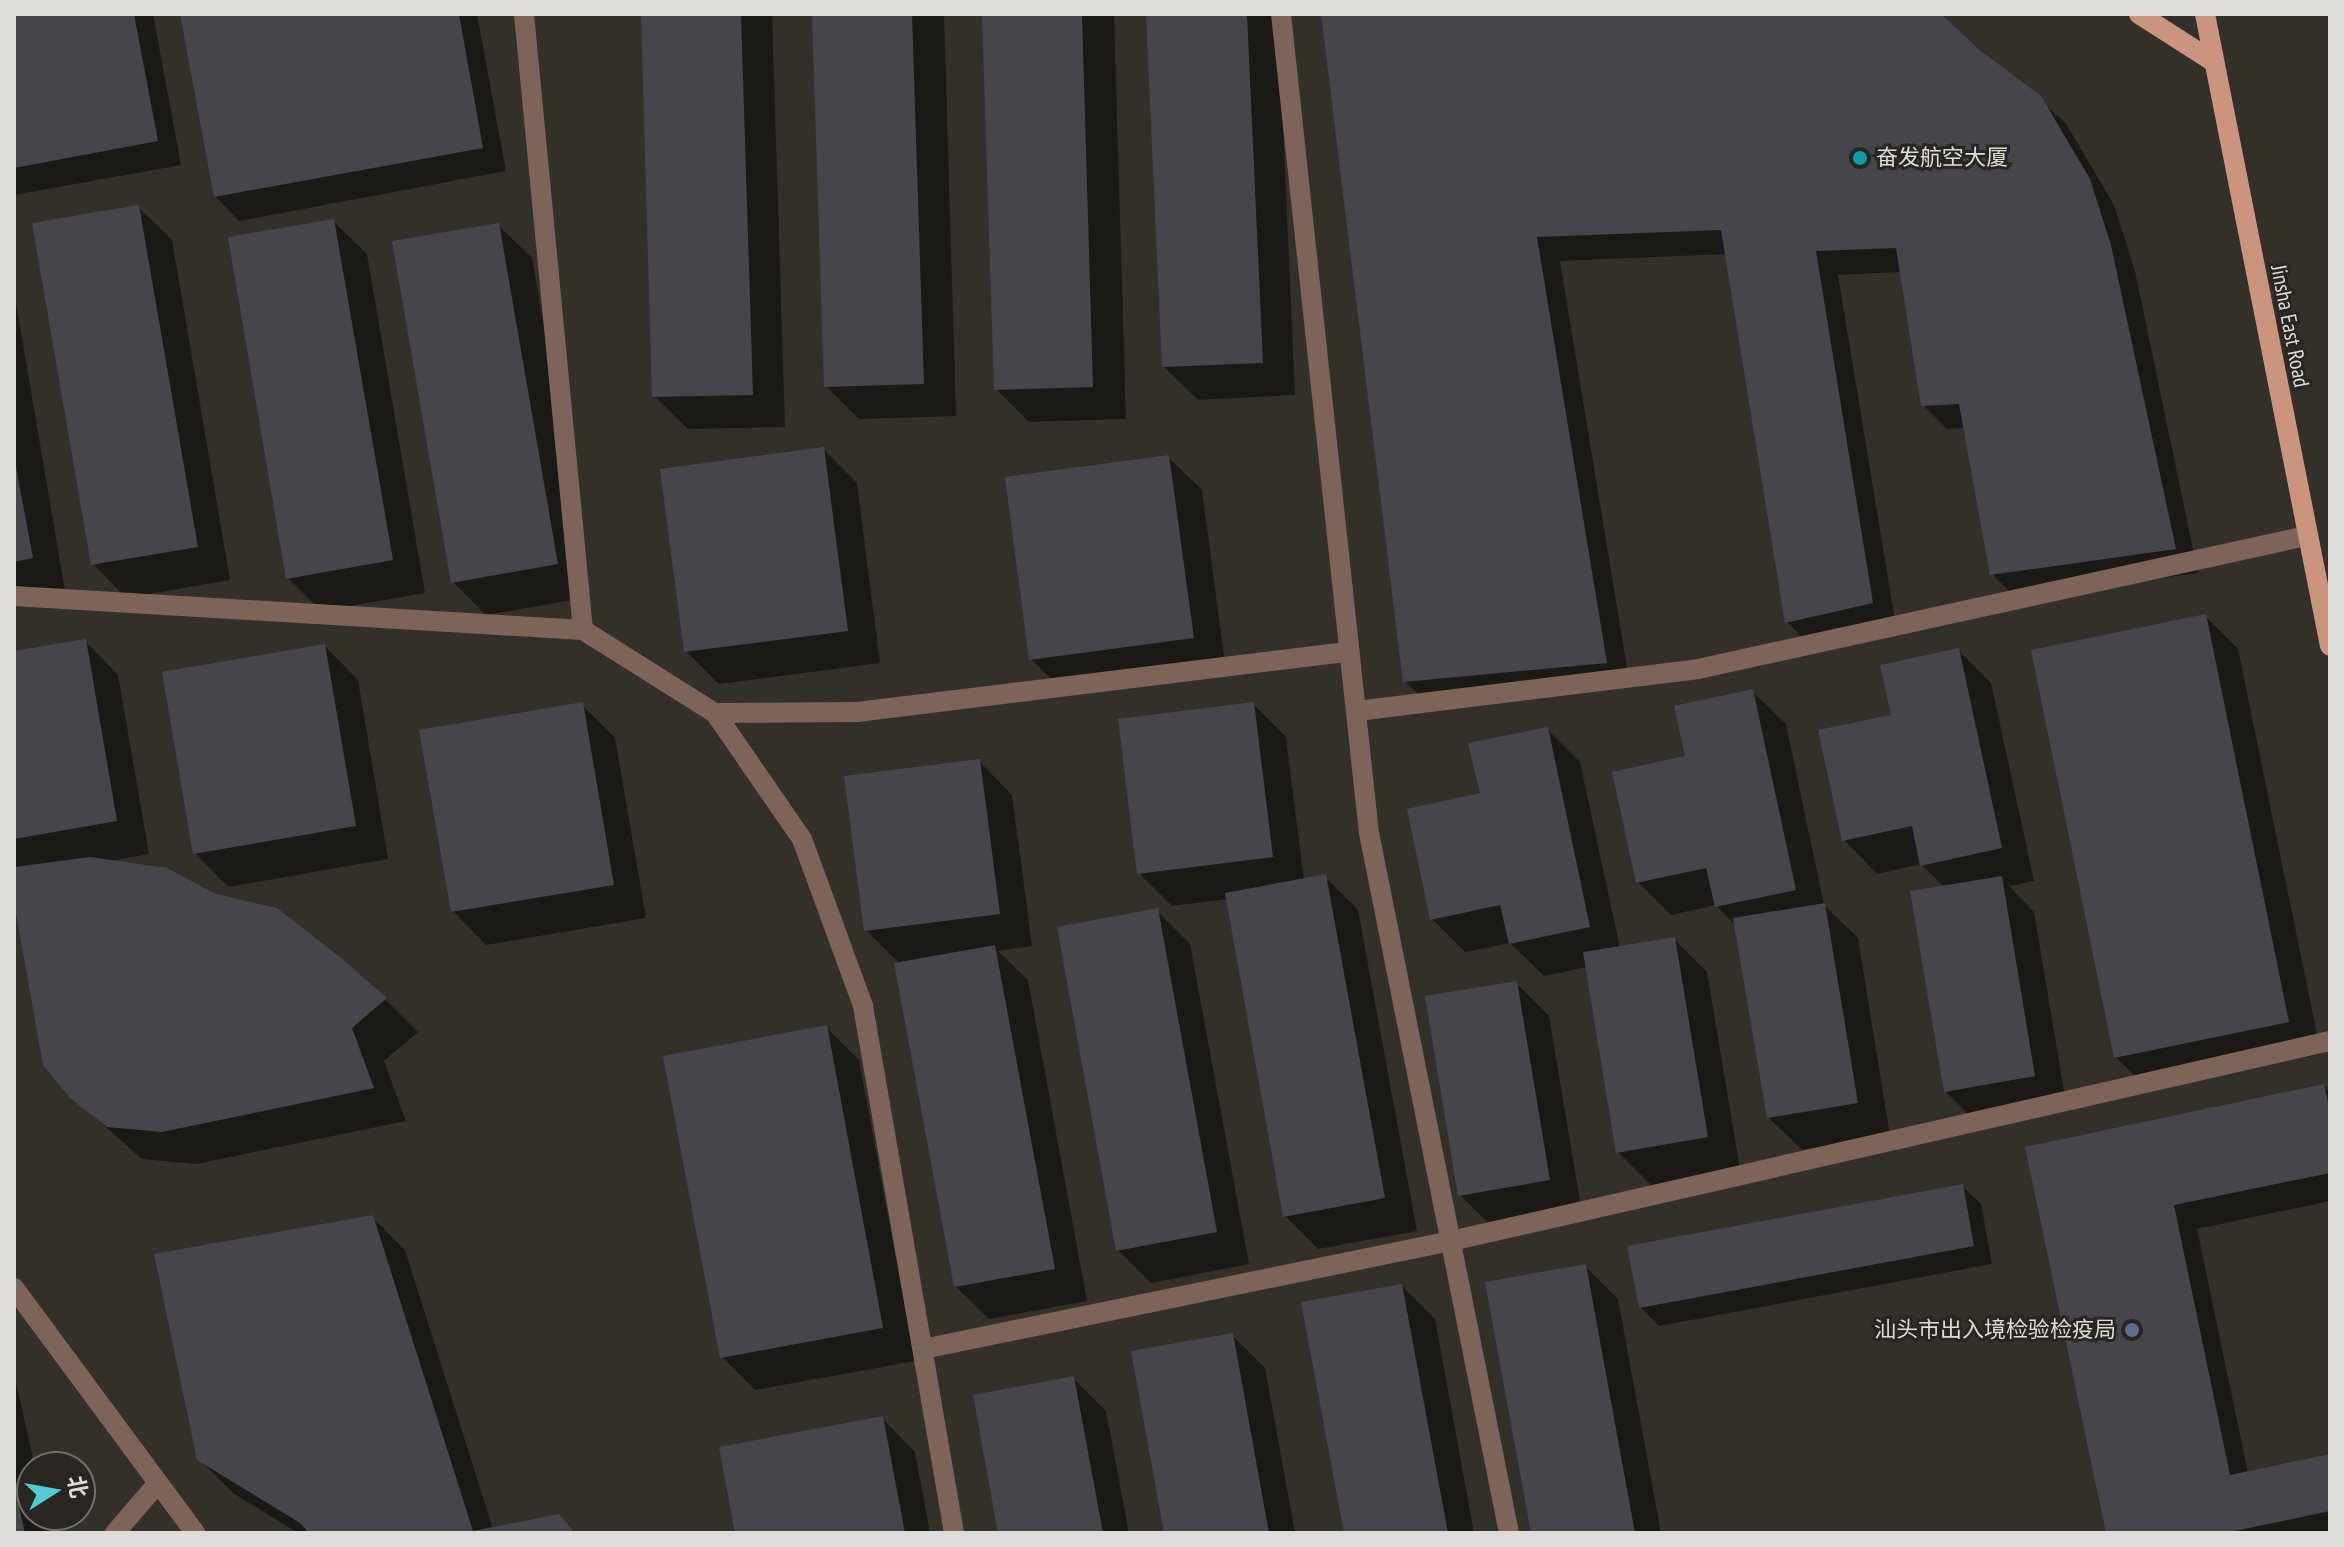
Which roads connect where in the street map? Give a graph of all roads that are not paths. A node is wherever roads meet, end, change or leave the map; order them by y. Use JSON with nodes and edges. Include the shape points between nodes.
{"nodes":[{"id":1,"x":524,"y":14,"type":"edge"},
{"id":2,"x":1281,"y":14,"type":"edge"},
{"id":3,"x":2139,"y":14,"type":"edge"},
{"id":4,"x":2205,"y":14,"type":"edge"},
{"id":5,"x":2214,"y":62,"type":"junction"},
{"id":6,"x":2306,"y":536,"type":"junction"},
{"id":7,"x":14,"y":596,"type":"edge"},
{"id":8,"x":583,"y":630,"type":"junction"},
{"id":9,"x":2330,"y":646,"type":"edge"},
{"id":10,"x":1349,"y":652,"type":"junction"},
{"id":11,"x":1357,"y":711,"type":"junction"},
{"id":12,"x":715,"y":713,"type":"junction"},
{"id":13,"x":2330,"y":1041,"type":"edge"},
{"id":14,"x":1451,"y":1241,"type":"junction"},
{"id":15,"x":14,"y":1288,"type":"edge"},
{"id":16,"x":923,"y":1349,"type":"junction"},
{"id":17,"x":158,"y":1483,"type":"junction"},
{"id":18,"x":115,"y":1533,"type":"edge"},
{"id":19,"x":195,"y":1533,"type":"edge"},
{"id":20,"x":954,"y":1533,"type":"edge"},
{"id":21,"x":1509,"y":1533,"type":"edge"}],
"edges":[{"from":1,"to":8,"type":"street"},
{"from":2,"to":10,"type":"street"},
{"from":3,"to":5,"type":"main road"},
{"from":4,"to":5,"type":"main road","name":"Jinsha East Road"},
{"from":5,"to":6,"type":"main road","name":"Jinsha East Road"},
{"from":6,"to":9,"type":"main road","name":"Jinsha East Road"},
{"from":6,"to":11,"type":"street","via":[[1698,669]]},
{"from":7,"to":8,"type":"street"},
{"from":8,"to":12,"type":"street"},
{"from":10,"to":11,"type":"street"},
{"from":10,"to":12,"type":"street","via":[[857,712]]},
{"from":11,"to":14,"type":"street","via":[[1369,833]]},
{"from":12,"to":16,"type":"street","via":[[802,839],[863,1006]]},
{"from":13,"to":14,"type":"street"},
{"from":14,"to":16,"type":"street"},
{"from":14,"to":21,"type":"street"},
{"from":15,"to":17,"type":"street"},
{"from":16,"to":20,"type":"street"},
{"from":17,"to":18,"type":"street"},
{"from":17,"to":19,"type":"street"}]}
